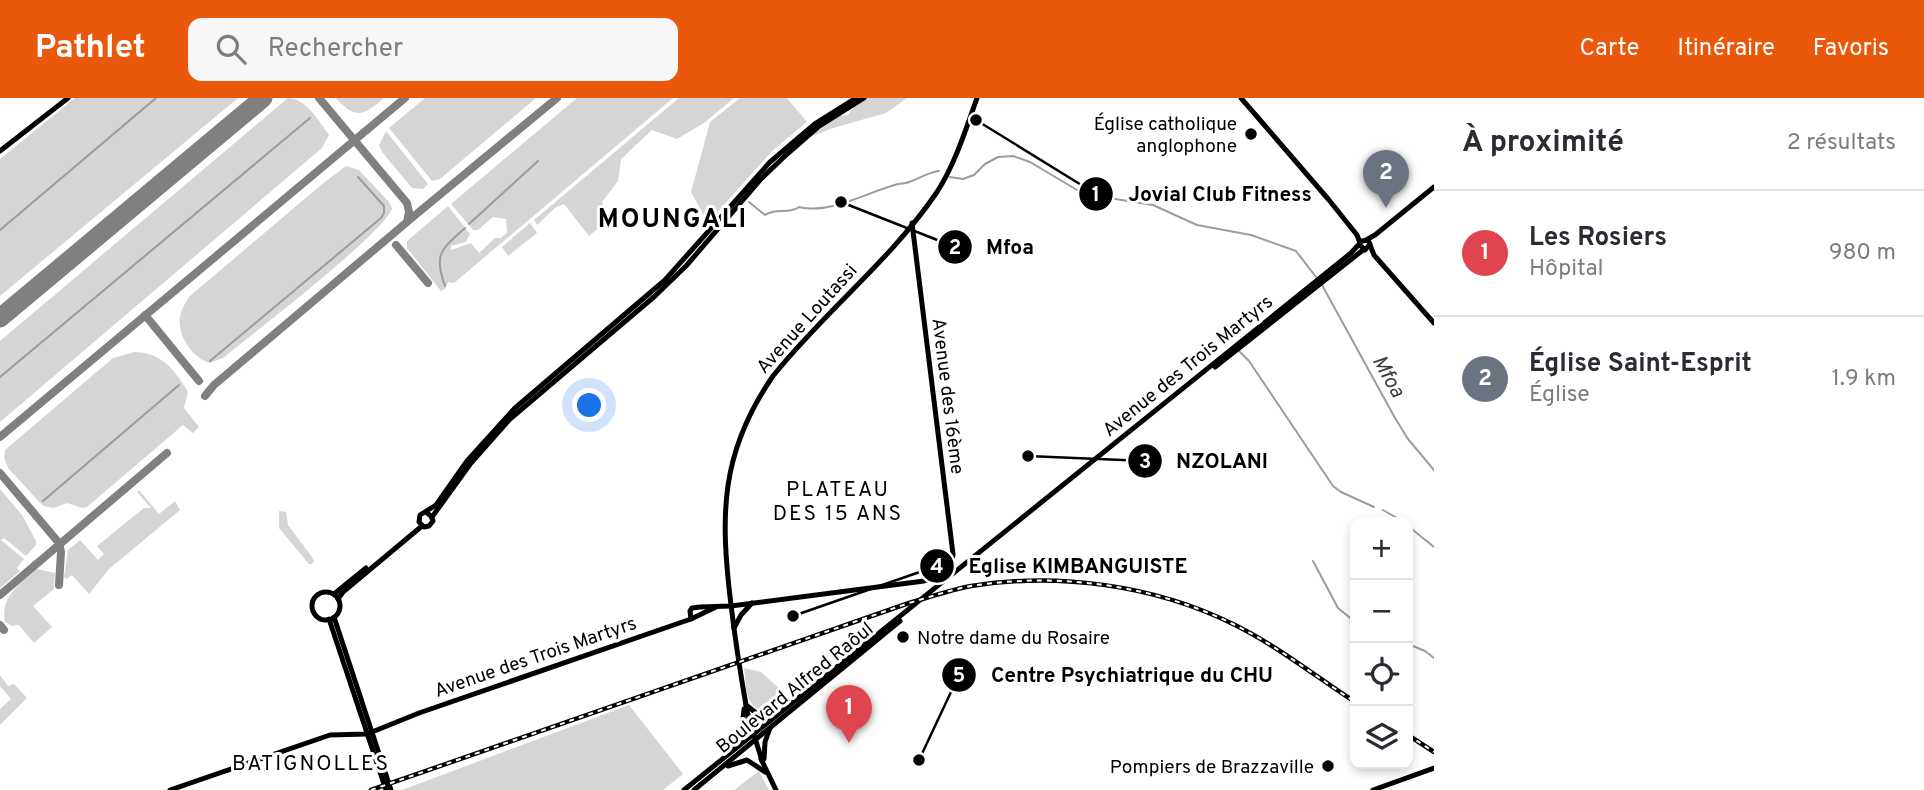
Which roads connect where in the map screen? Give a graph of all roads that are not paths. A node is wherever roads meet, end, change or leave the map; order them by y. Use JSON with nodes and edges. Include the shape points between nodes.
{"nodes":[{"id":1,"x":68,"y":98,"type":"edge"},
{"id":2,"x":856,"y":98,"type":"edge"},
{"id":3,"x":864,"y":98,"type":"edge"},
{"id":4,"x":977,"y":98,"type":"edge"},
{"id":5,"x":1241,"y":98,"type":"edge"},
{"id":6,"x":846,"y":106,"type":"junction"},
{"id":7,"x":0,"y":151,"type":"edge"},
{"id":8,"x":1434,"y":189,"type":"edge"},
{"id":9,"x":912,"y":223,"type":"junction"},
{"id":10,"x":902,"y":234,"type":"junction"},
{"id":11,"x":914,"y":242,"type":"junction"},
{"id":12,"x":1365,"y":245,"type":"junction"},
{"id":13,"x":1434,"y":323,"type":"edge"},
{"id":14,"x":427,"y":513,"type":"junction"},
{"id":15,"x":432,"y":517,"type":"junction"},
{"id":16,"x":421,"y":524,"type":"junction"},
{"id":17,"x":945,"y":571,"type":"joint"},
{"id":18,"x":336,"y":597,"type":"junction"},
{"id":19,"x":752,"y":603,"type":"junction"},
{"id":20,"x":731,"y":606,"type":"junction"},
{"id":21,"x":912,"y":609,"type":"junction"},
{"id":22,"x":331,"y":618,"type":"junction"},
{"id":23,"x":734,"y":628,"type":"junction"},
{"id":24,"x":745,"y":705,"type":"junction"},
{"id":25,"x":778,"y":715,"type":"junction"},
{"id":26,"x":772,"y":726,"type":"junction"},
{"id":27,"x":369,"y":734,"type":"junction"},
{"id":28,"x":753,"y":738,"type":"junction"},
{"id":29,"x":726,"y":756,"type":"junction"},
{"id":30,"x":763,"y":763,"type":"junction"},
{"id":31,"x":1434,"y":768,"type":"edge"},
{"id":32,"x":716,"y":772,"type":"junction"},
{"id":33,"x":770,"y":777,"type":"junction"},
{"id":34,"x":170,"y":790,"type":"edge"},
{"id":35,"x":388,"y":790,"type":"edge"},
{"id":36,"x":684,"y":790,"type":"edge"},
{"id":37,"x":694,"y":790,"type":"edge"},
{"id":38,"x":776,"y":790,"type":"edge"},
{"id":39,"x":1373,"y":790,"type":"edge"}],
"edges":[{"from":1,"to":7,"type":"main road"},
{"from":2,"to":6,"type":"main road"},
{"from":3,"to":6,"type":"main road"},
{"from":4,"to":9,"type":"main road","name":"Avenue Loutassi","via":[[940,187]]},
{"from":5,"to":12,"type":"main road"},
{"from":6,"to":14,"type":"main road","via":[[800,135],[770,162],[653,292],[508,414]]},
{"from":6,"to":15,"type":"main road","via":[[768,171],[655,296],[504,425]]},
{"from":8,"to":12,"type":"main road","name":"Avenue des Trois Martyrs"},
{"from":9,"to":10,"type":"main road","name":"Avenue Loutassi"},
{"from":9,"to":11,"type":"main road","name":"Avenue des 16ème"},
{"from":10,"to":11,"type":"main road"},
{"from":10,"to":20,"type":"main road","name":"Avenue Loutassi","via":[[788,358],[747,419],[732,462],[724,513]]},
{"from":11,"to":17,"type":"main road","name":"Avenue des 16ème","via":[[953,554]]},
{"from":12,"to":13,"type":"main road"},
{"from":12,"to":21,"type":"main road","name":"Avenue des Trois Martyrs"},
{"from":14,"to":15,"type":"main road"},
{"from":14,"to":16,"type":"main road","via":[[420,515]]},
{"from":15,"to":16,"type":"main road","via":[[429,526]]},
{"from":16,"to":18,"type":"main road"},
{"from":17,"to":19,"type":"main road","name":"Avenue des Trois Martyrs","via":[[924,581]]},
{"from":18,"to":22,"type":"main road","via":[[339,610]]},
{"from":18,"to":22,"type":"main road","via":[[323,592],[314,598],[315,613]]},
{"from":19,"to":20,"type":"main road","name":"Avenue des Trois Martyrs"},
{"from":19,"to":23,"type":"main road"},
{"from":20,"to":23,"type":"main road","name":"Avenue Loutassi"},
{"from":20,"to":27,"type":"main road","name":"Avenue des Trois Martyrs","via":[[692,608],[691,618]]},
{"from":21,"to":25,"type":"main road"},
{"from":21,"to":26,"type":"main road","name":"Boulevard Alfred Raôul"},
{"from":22,"to":27,"type":"main road"},
{"from":23,"to":24,"type":"main road","name":"Avenue Loutassi"},
{"from":24,"to":25,"type":"main road","via":[[760,716]]},
{"from":24,"to":28,"type":"main road","name":"Avenue Loutassi"},
{"from":24,"to":29,"type":"main road","via":[[742,729]]},
{"from":25,"to":28,"type":"main road"},
{"from":26,"to":28,"type":"main road","name":"Boulevard Alfred Raôul"},
{"from":26,"to":30,"type":"main road"},
{"from":27,"to":34,"type":"main road","name":"Avenue des Trois Martyrs","via":[[330,735]]},
{"from":27,"to":35,"type":"main road"},
{"from":28,"to":29,"type":"main road","name":"Boulevard Alfred Raôul"},
{"from":28,"to":30,"type":"main road","name":"Avenue Loutassi"},
{"from":28,"to":32,"type":"main road","name":"Boulevard Alfred Raôul"},
{"from":29,"to":36,"type":"main road","name":"Boulevard Alfred Raôul"},
{"from":30,"to":33,"type":"main road","name":"Avenue Loutassi"},
{"from":31,"to":39,"type":"main road"},
{"from":32,"to":33,"type":"main road","via":[[747,760]]},
{"from":32,"to":37,"type":"main road","name":"Boulevard Alfred Raôul"},
{"from":33,"to":38,"type":"main road","name":"Avenue Loutassi"}]}
